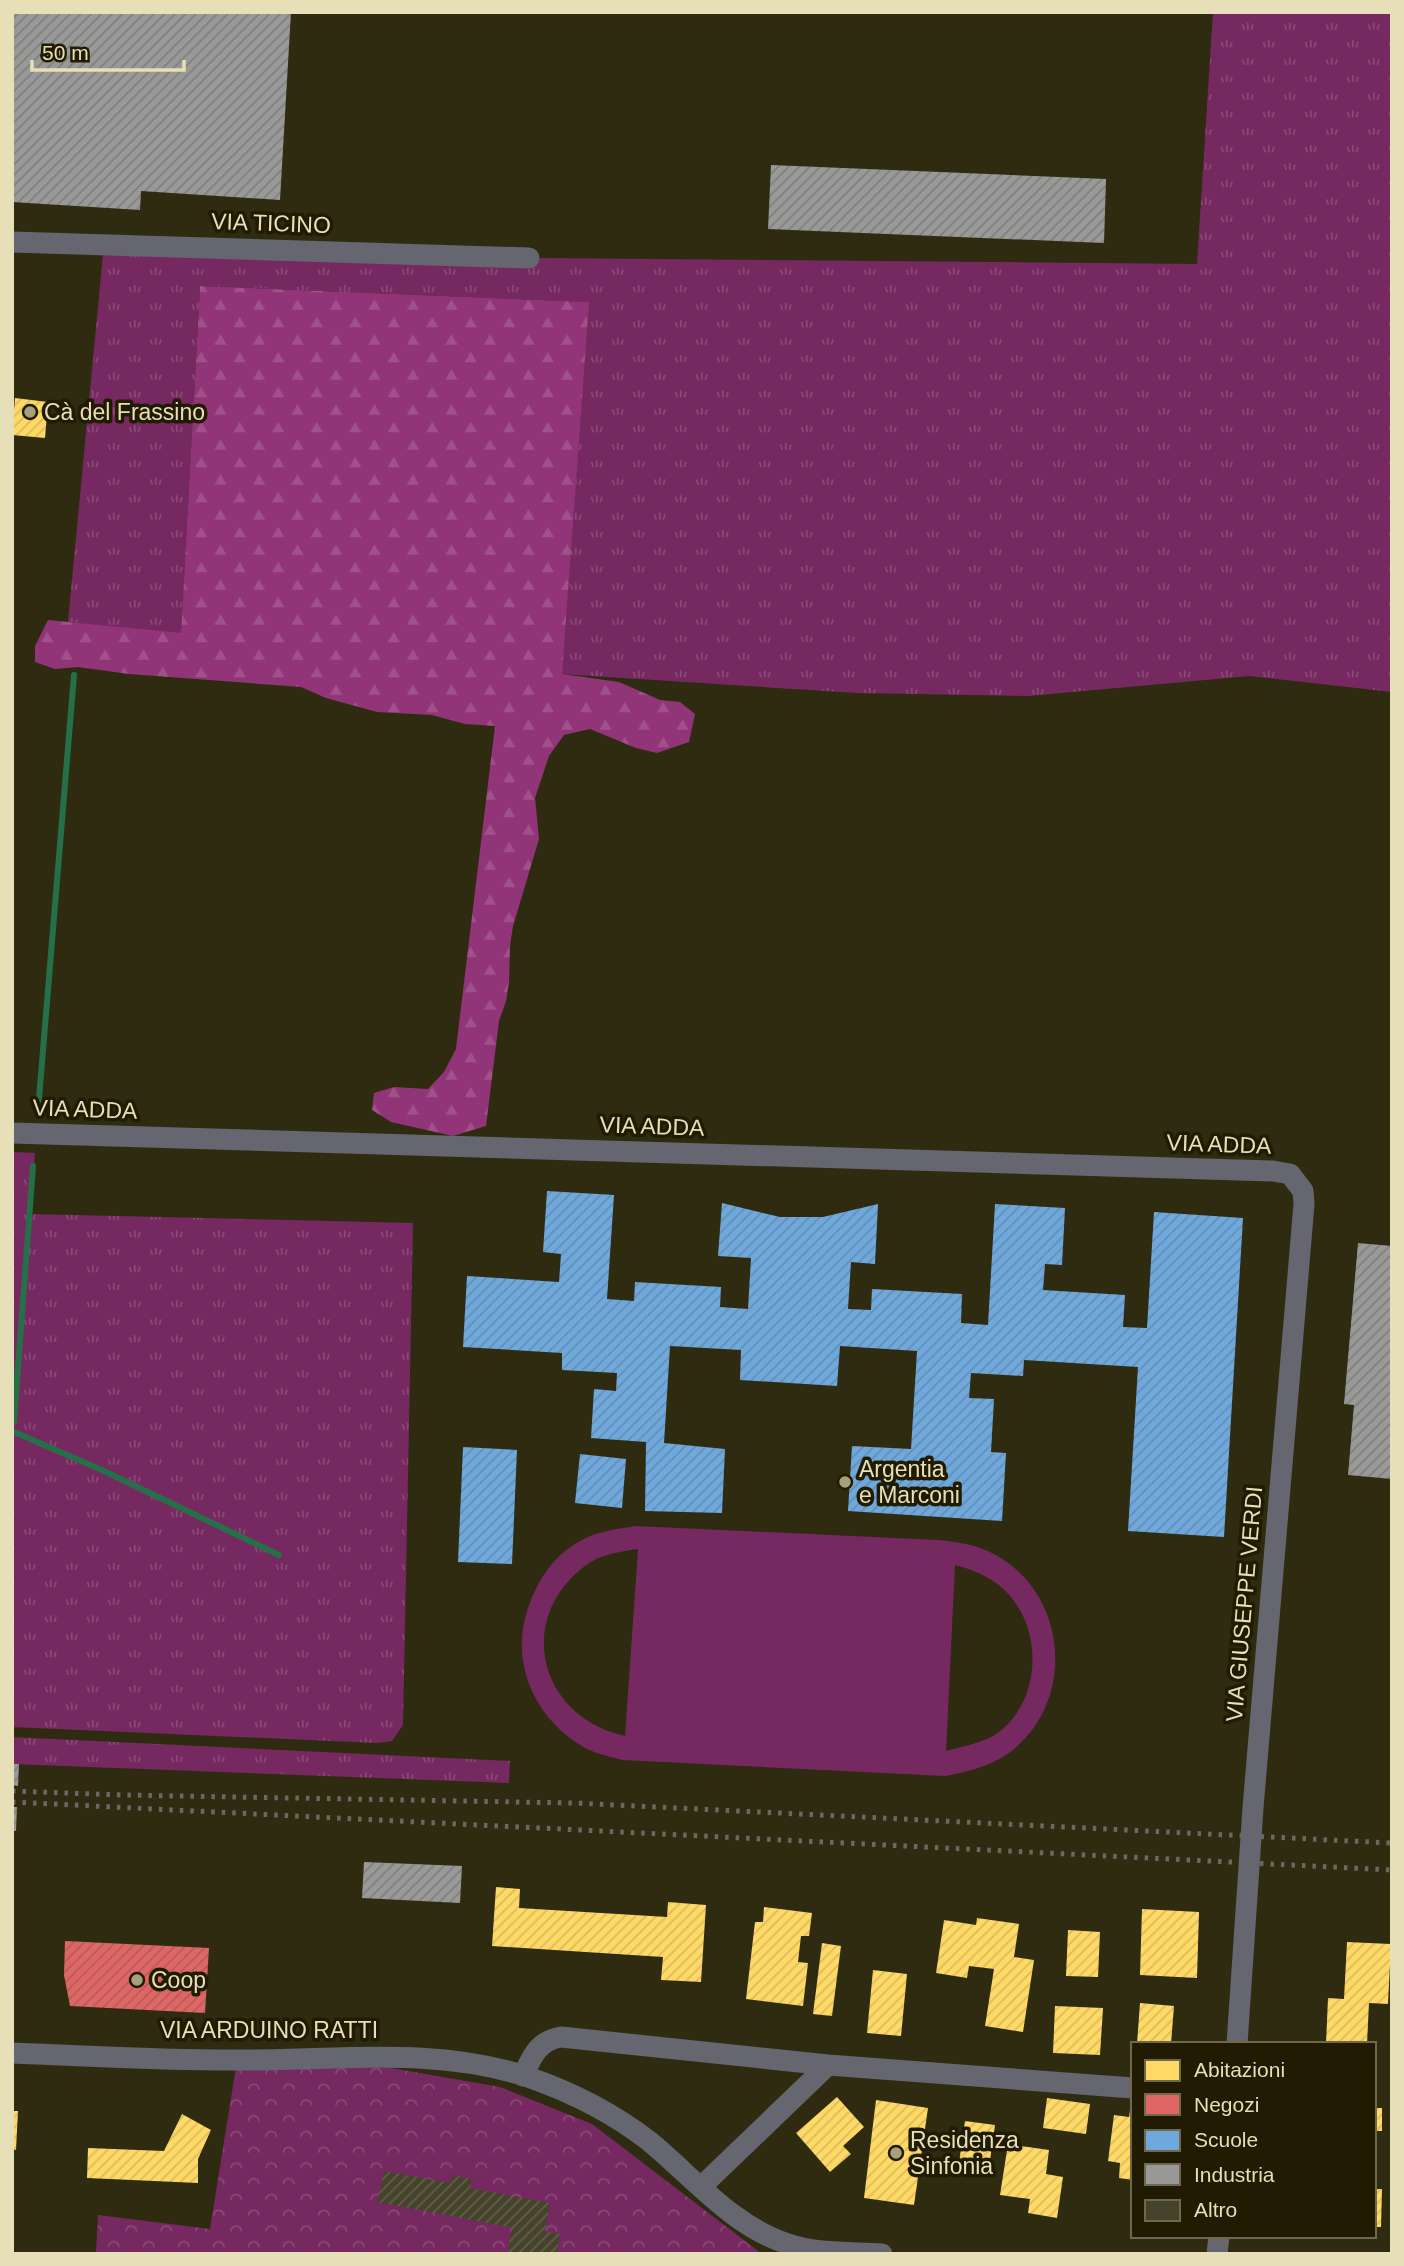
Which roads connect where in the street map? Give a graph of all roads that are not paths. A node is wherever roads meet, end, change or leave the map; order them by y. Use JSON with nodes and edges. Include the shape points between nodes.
{"nodes":[{"id":1,"x":12,"y":242,"type":"edge"},
{"id":2,"x":529,"y":258,"type":"dead end"},
{"id":3,"x":12,"y":1133,"type":"edge"},
{"id":4,"x":1290,"y":1174,"type":"joint"},
{"id":5,"x":1237,"y":2042,"type":"edge"},
{"id":6,"x":12,"y":2053,"type":"edge"},
{"id":7,"x":828,"y":2066,"type":"junction"},
{"id":8,"x":523,"y":2076,"type":"junction"},
{"id":9,"x":1131,"y":2088,"type":"edge"},
{"id":10,"x":701,"y":2187,"type":"junction"},
{"id":11,"x":882,"y":2254,"type":"edge"}],
"edges":[{"from":1,"to":2,"type":"street","name":"VIA TICINO"},
{"from":3,"to":4,"type":"street","name":"VIA ADDA"},
{"from":4,"to":5,"type":"street","name":"VIA GIUSEPPE VERDI","via":[[1303,1191],[1304,1204]]},
{"from":6,"to":8,"type":"street","name":"VIA ARDUINO RATTI","via":[[249,2060],[425,2057],[477,2063]]},
{"from":7,"to":8,"type":"street","via":[[561,2037],[537,2048]]},
{"from":7,"to":9,"type":"street"},
{"from":7,"to":10,"type":"street"},
{"from":8,"to":10,"type":"street","name":"VIA ARDUINO RATTI","via":[[614,2117]]},
{"from":10,"to":11,"type":"street","name":"VIA ARDUINO RATTI","via":[[737,2217],[787,2244]]}]}
